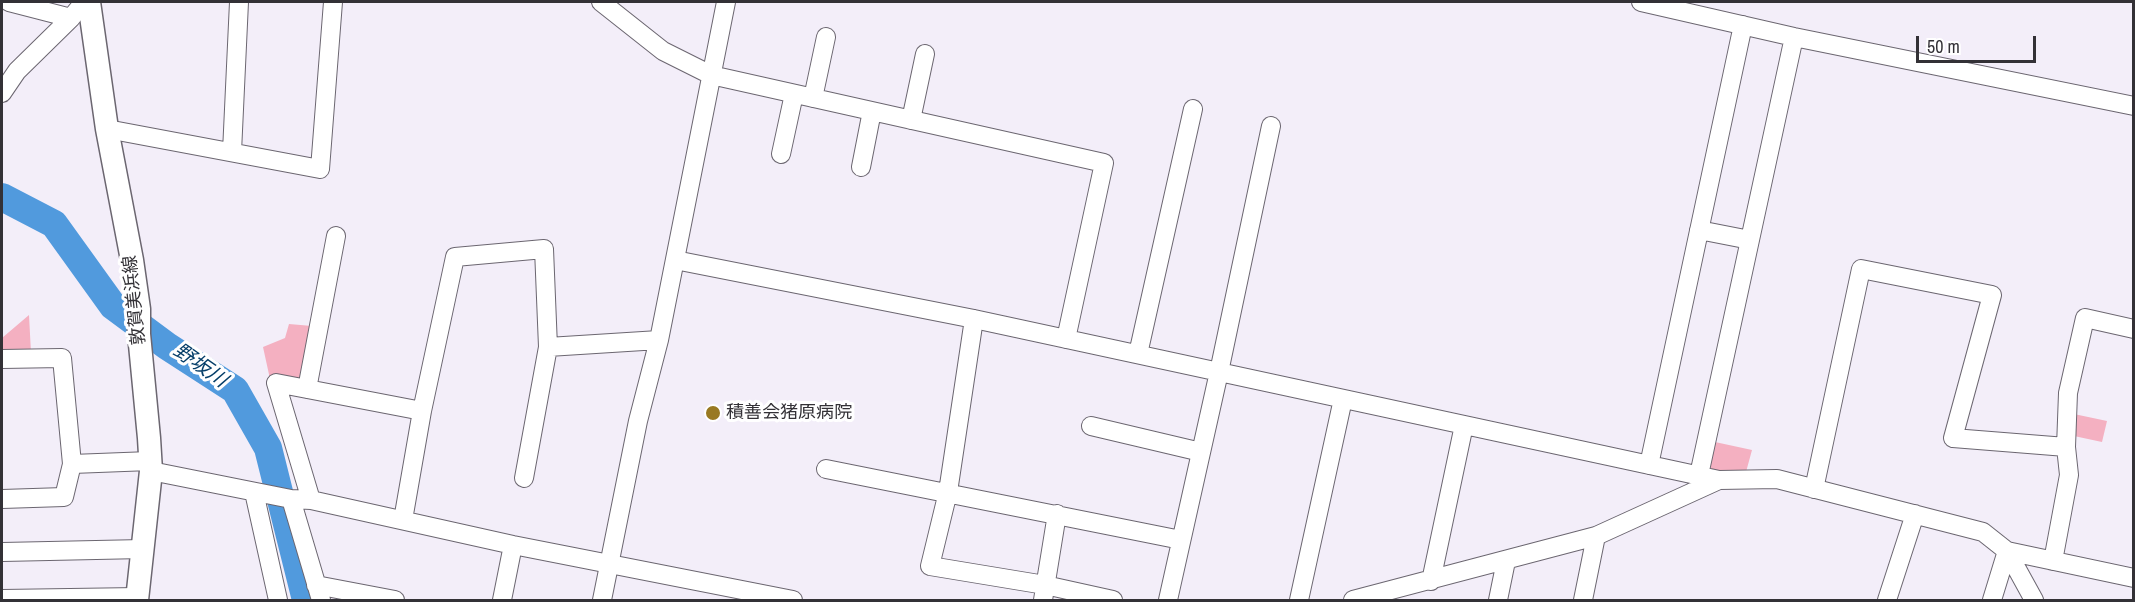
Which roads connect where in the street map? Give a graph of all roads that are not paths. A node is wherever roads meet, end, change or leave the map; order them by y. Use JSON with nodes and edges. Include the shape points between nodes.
{"nodes":[{"id":1,"x":9,"y":2,"type":"edge"},
{"id":2,"x":86,"y":2,"type":"edge"},
{"id":3,"x":239,"y":2,"type":"edge"},
{"id":4,"x":333,"y":2,"type":"edge"},
{"id":5,"x":601,"y":2,"type":"edge"},
{"id":6,"x":726,"y":2,"type":"edge"},
{"id":7,"x":1641,"y":2,"type":"edge"},
{"id":8,"x":71,"y":18,"type":"junction"},
{"id":9,"x":1743,"y":25,"type":"junction"},
{"id":10,"x":826,"y":37,"type":"dead end"},
{"id":11,"x":1794,"y":37,"type":"junction"},
{"id":12,"x":925,"y":54,"type":"dead end"},
{"id":13,"x":711,"y":75,"type":"junction"},
{"id":14,"x":2,"y":93,"type":"edge"},
{"id":15,"x":794,"y":94,"type":"junction"},
{"id":16,"x":813,"y":98,"type":"junction"},
{"id":17,"x":2133,"y":106,"type":"edge"},
{"id":18,"x":1192,"y":109,"type":"dead end"},
{"id":19,"x":872,"y":111,"type":"junction"},
{"id":20,"x":911,"y":120,"type":"junction"},
{"id":21,"x":1270,"y":126,"type":"dead end"},
{"id":22,"x":107,"y":129,"type":"junction"},
{"id":23,"x":232,"y":152,"type":"junction"},
{"id":24,"x":781,"y":154,"type":"dead end"},
{"id":25,"x":861,"y":167,"type":"dead end"},
{"id":26,"x":1699,"y":230,"type":"junction"},
{"id":27,"x":336,"y":236,"type":"dead end"},
{"id":28,"x":1750,"y":240,"type":"junction"},
{"id":29,"x":675,"y":260,"type":"junction"},
{"id":30,"x":974,"y":319,"type":"junction"},
{"id":31,"x":2133,"y":329,"type":"edge"},
{"id":32,"x":1066,"y":339,"type":"junction"},
{"id":33,"x":659,"y":340,"type":"junction"},
{"id":34,"x":548,"y":347,"type":"junction"},
{"id":35,"x":1138,"y":354,"type":"junction"},
{"id":36,"x":2,"y":359,"type":"edge"},
{"id":37,"x":1219,"y":372,"type":"junction"},
{"id":38,"x":307,"y":388,"type":"junction"},
{"id":39,"x":1343,"y":399,"type":"junction"},
{"id":40,"x":422,"y":411,"type":"junction"},
{"id":41,"x":1464,"y":425,"type":"junction"},
{"id":42,"x":1090,"y":426,"type":"dead end"},
{"id":43,"x":2066,"y":447,"type":"junction"},
{"id":44,"x":1201,"y":452,"type":"junction"},
{"id":45,"x":72,"y":464,"type":"junction"},
{"id":46,"x":1649,"y":465,"type":"junction"},
{"id":47,"x":151,"y":466,"type":"junction"},
{"id":48,"x":826,"y":469,"type":"dead end"},
{"id":49,"x":1699,"y":475,"type":"junction"},
{"id":50,"x":524,"y":478,"type":"dead end"},
{"id":51,"x":1719,"y":480,"type":"junction"},
{"id":52,"x":1814,"y":489,"type":"junction"},
{"id":53,"x":255,"y":492,"type":"junction"},
{"id":54,"x":948,"y":492,"type":"junction"},
{"id":55,"x":2,"y":498,"type":"edge"},
{"id":56,"x":291,"y":499,"type":"junction"},
{"id":57,"x":311,"y":500,"type":"junction"},
{"id":58,"x":1057,"y":514,"type":"junction"},
{"id":59,"x":1915,"y":514,"type":"junction"},
{"id":60,"x":403,"y":520,"type":"junction"},
{"id":61,"x":1596,"y":536,"type":"junction"},
{"id":62,"x":1181,"y":540,"type":"junction"},
{"id":63,"x":513,"y":545,"type":"junction"},
{"id":64,"x":143,"y":549,"type":"junction"},
{"id":65,"x":2007,"y":551,"type":"junction"},
{"id":66,"x":2,"y":552,"type":"edge"},
{"id":67,"x":1506,"y":561,"type":"junction"},
{"id":68,"x":2053,"y":561,"type":"junction"},
{"id":69,"x":611,"y":564,"type":"junction"},
{"id":70,"x":2133,"y":575,"type":"edge"},
{"id":71,"x":1422,"y":589,"type":"edge"},
{"id":72,"x":319,"y":593,"type":"edge"},
{"id":73,"x":1044,"y":593,"type":"edge"},
{"id":74,"x":2,"y":599,"type":"edge"},
{"id":75,"x":137,"y":599,"type":"edge"},
{"id":76,"x":278,"y":600,"type":"edge"},
{"id":77,"x":395,"y":600,"type":"edge"},
{"id":78,"x":502,"y":600,"type":"edge"},
{"id":79,"x":602,"y":600,"type":"edge"},
{"id":80,"x":793,"y":600,"type":"edge"},
{"id":81,"x":1113,"y":600,"type":"edge"},
{"id":82,"x":1168,"y":600,"type":"edge"},
{"id":83,"x":1299,"y":600,"type":"edge"},
{"id":84,"x":1353,"y":600,"type":"edge"},
{"id":85,"x":1498,"y":600,"type":"edge"},
{"id":86,"x":1583,"y":600,"type":"edge"},
{"id":87,"x":1887,"y":600,"type":"edge"},
{"id":88,"x":1992,"y":600,"type":"edge"},
{"id":89,"x":2034,"y":600,"type":"edge"}],
"edges":[{"from":1,"to":8,"type":"street"},
{"from":2,"to":8,"type":"street"},
{"from":2,"to":22,"type":"main road","name":"敦賀美浜線"},
{"from":3,"to":23,"type":"street"},
{"from":4,"to":23,"type":"street","via":[[320,169]]},
{"from":5,"to":13,"type":"street","via":[[663,51]]},
{"from":6,"to":13,"type":"street"},
{"from":7,"to":9,"type":"street"},
{"from":8,"to":14,"type":"street","via":[[17,71]]},
{"from":9,"to":11,"type":"street"},
{"from":9,"to":26,"type":"street"},
{"from":10,"to":16,"type":"street"},
{"from":11,"to":17,"type":"street"},
{"from":11,"to":28,"type":"street"},
{"from":12,"to":20,"type":"street"},
{"from":13,"to":15,"type":"street"},
{"from":13,"to":29,"type":"street"},
{"from":15,"to":16,"type":"street"},
{"from":15,"to":24,"type":"street"},
{"from":16,"to":19,"type":"street"},
{"from":18,"to":35,"type":"street"},
{"from":19,"to":20,"type":"street"},
{"from":19,"to":25,"type":"street"},
{"from":20,"to":32,"type":"street","via":[[1104,163]]},
{"from":21,"to":37,"type":"street"},
{"from":22,"to":23,"type":"street"},
{"from":22,"to":47,"type":"main road","name":"敦賀美浜線","via":[[139,309]]},
{"from":26,"to":28,"type":"street"},
{"from":26,"to":46,"type":"street"},
{"from":27,"to":38,"type":"street"},
{"from":28,"to":49,"type":"street"},
{"from":29,"to":30,"type":"street"},
{"from":29,"to":33,"type":"street"},
{"from":30,"to":32,"type":"street"},
{"from":30,"to":54,"type":"street"},
{"from":31,"to":43,"type":"street","via":[[2085,318],[2068,393]]},
{"from":32,"to":35,"type":"street"},
{"from":33,"to":34,"type":"street"},
{"from":33,"to":69,"type":"street","via":[[638,421]]},
{"from":34,"to":40,"type":"street","via":[[544,249],[455,257]]},
{"from":34,"to":50,"type":"street"},
{"from":35,"to":37,"type":"street"},
{"from":36,"to":45,"type":"street","via":[[62,358]]},
{"from":37,"to":39,"type":"street"},
{"from":37,"to":44,"type":"street"},
{"from":38,"to":40,"type":"street"},
{"from":38,"to":57,"type":"street","via":[[276,383]]},
{"from":39,"to":41,"type":"street"},
{"from":39,"to":83,"type":"street"},
{"from":40,"to":60,"type":"street"},
{"from":41,"to":46,"type":"street"},
{"from":41,"to":71,"type":"street"},
{"from":42,"to":44,"type":"street"},
{"from":43,"to":52,"type":"street","via":[[1953,438],[1992,295],[1861,269]]},
{"from":43,"to":68,"type":"street","via":[[2068,475]]},
{"from":44,"to":62,"type":"street"},
{"from":45,"to":47,"type":"street"},
{"from":45,"to":55,"type":"street","via":[[64,497]]},
{"from":46,"to":49,"type":"street"},
{"from":47,"to":53,"type":"street"},
{"from":47,"to":64,"type":"main road","name":"敦賀美浜線"},
{"from":48,"to":54,"type":"street"},
{"from":49,"to":51,"type":"street"},
{"from":51,"to":52,"type":"street","via":[[1777,479]]},
{"from":51,"to":61,"type":"street"},
{"from":52,"to":59,"type":"street"},
{"from":53,"to":56,"type":"street"},
{"from":53,"to":76,"type":"street"},
{"from":54,"to":58,"type":"street"},
{"from":54,"to":73,"type":"street","via":[[930,566]]},
{"from":56,"to":57,"type":"street"},
{"from":56,"to":72,"type":"street"},
{"from":57,"to":60,"type":"street"},
{"from":58,"to":62,"type":"street"},
{"from":58,"to":73,"type":"street"},
{"from":59,"to":65,"type":"street","via":[[1983,532]]},
{"from":59,"to":87,"type":"street"},
{"from":60,"to":63,"type":"street"},
{"from":61,"to":67,"type":"street"},
{"from":61,"to":86,"type":"street"},
{"from":62,"to":82,"type":"street"},
{"from":63,"to":69,"type":"street"},
{"from":63,"to":78,"type":"street"},
{"from":64,"to":66,"type":"street"},
{"from":64,"to":75,"type":"main road","name":"敦賀美浜線"},
{"from":65,"to":68,"type":"street"},
{"from":65,"to":88,"type":"street"},
{"from":65,"to":89,"type":"street"},
{"from":67,"to":71,"type":"street"},
{"from":67,"to":85,"type":"street"},
{"from":68,"to":70,"type":"street"},
{"from":69,"to":79,"type":"street"},
{"from":69,"to":80,"type":"street"},
{"from":71,"to":84,"type":"street"},
{"from":72,"to":77,"type":"street"},
{"from":73,"to":81,"type":"street"},
{"from":74,"to":75,"type":"street"}]}
